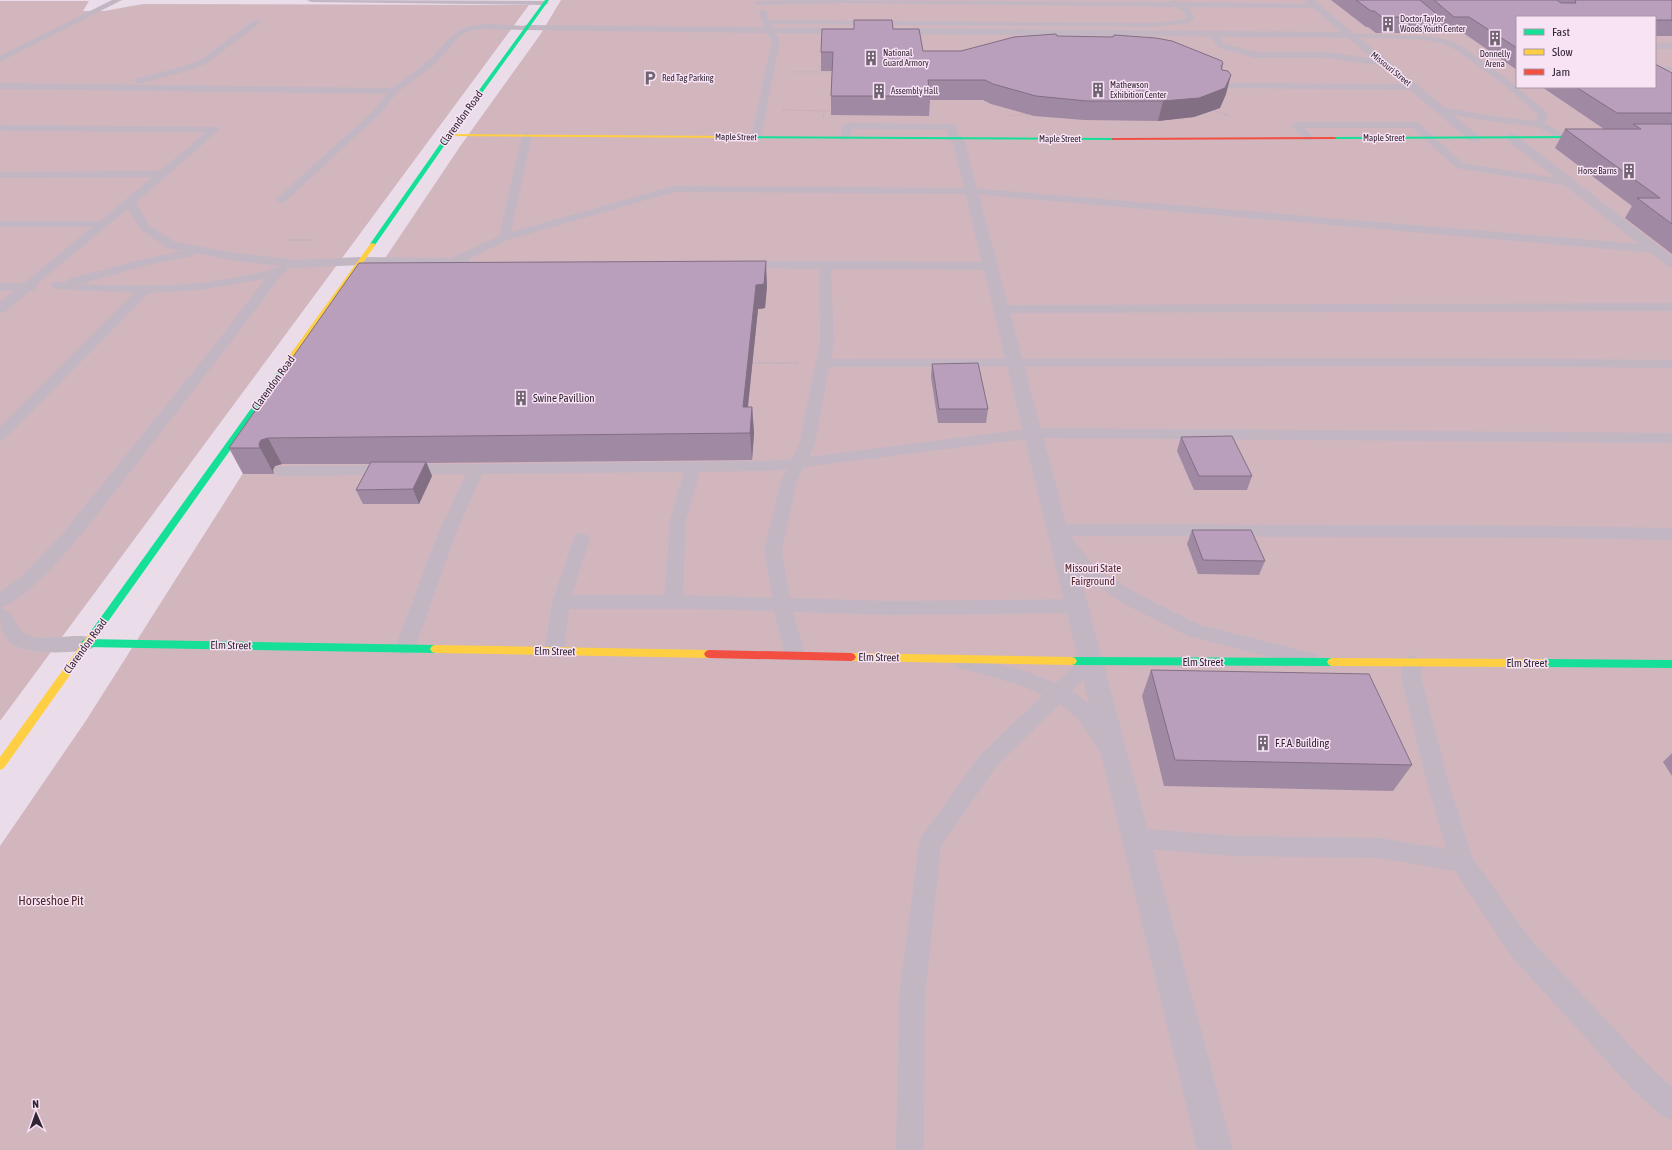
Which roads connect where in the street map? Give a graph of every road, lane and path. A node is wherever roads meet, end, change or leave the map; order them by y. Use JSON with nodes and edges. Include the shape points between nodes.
{"nodes":[{"id":1,"x":118,"y":0,"type":"edge"},
{"id":2,"x":311,"y":0,"type":"edge"},
{"id":3,"x":346,"y":1,"type":"edge"},
{"id":4,"x":400,"y":1,"type":"edge"},
{"id":5,"x":546,"y":1,"type":"edge"},
{"id":6,"x":844,"y":1,"type":"edge"},
{"id":7,"x":760,"y":2,"type":"edge"},
{"id":8,"x":1173,"y":2,"type":"edge"},
{"id":9,"x":1262,"y":3,"type":"edge"},
{"id":10,"x":1312,"y":3,"type":"edge"},
{"id":11,"x":256,"y":23,"type":"dead end"},
{"id":12,"x":768,"y":26,"type":"junction"},
{"id":13,"x":526,"y":28,"type":"junction"},
{"id":14,"x":1211,"y":34,"type":"junction"},
{"id":15,"x":1349,"y":34,"type":"junction"},
{"id":16,"x":1656,"y":46,"type":"edge"},
{"id":17,"x":1672,"y":46,"type":"edge"},
{"id":18,"x":0,"y":59,"type":"edge"},
{"id":19,"x":1383,"y":63,"type":"junction"},
{"id":20,"x":1656,"y":70,"type":"edge"},
{"id":21,"x":1672,"y":70,"type":"edge"},
{"id":22,"x":769,"y":71,"type":"junction"},
{"id":23,"x":1656,"y":71,"type":"edge"},
{"id":24,"x":840,"y":72,"type":"edge"},
{"id":25,"x":1672,"y":80,"type":"edge"},
{"id":26,"x":0,"y":86,"type":"edge"},
{"id":27,"x":1221,"y":86,"type":"edge"},
{"id":28,"x":114,"y":87,"type":"junction"},
{"id":29,"x":1413,"y":87,"type":"junction"},
{"id":30,"x":394,"y":92,"type":"junction"},
{"id":31,"x":761,"y":110,"type":"junction"},
{"id":32,"x":1441,"y":110,"type":"junction"},
{"id":33,"x":831,"y":111,"type":"edge"},
{"id":34,"x":1540,"y":124,"type":"junction"},
{"id":35,"x":0,"y":128,"type":"edge"},
{"id":36,"x":448,"y":134,"type":"junction"},
{"id":37,"x":527,"y":135,"type":"junction"},
{"id":38,"x":756,"y":137,"type":"junction"},
{"id":39,"x":1595,"y":137,"type":"edge"},
{"id":40,"x":845,"y":138,"type":"joint"},
{"id":41,"x":1309,"y":138,"type":"junction"},
{"id":42,"x":1432,"y":138,"type":"junction"},
{"id":43,"x":1474,"y":138,"type":"junction"},
{"id":44,"x":1512,"y":138,"type":"junction"},
{"id":45,"x":1565,"y":138,"type":"junction"},
{"id":46,"x":956,"y":139,"type":"junction"},
{"id":47,"x":163,"y":174,"type":"junction"},
{"id":48,"x":0,"y":175,"type":"edge"},
{"id":49,"x":1569,"y":183,"type":"junction"},
{"id":50,"x":971,"y":191,"type":"junction"},
{"id":51,"x":281,"y":200,"type":"dead end"},
{"id":52,"x":130,"y":202,"type":"junction"},
{"id":53,"x":0,"y":224,"type":"edge"},
{"id":54,"x":103,"y":224,"type":"junction"},
{"id":55,"x":504,"y":238,"type":"junction"},
{"id":56,"x":1654,"y":249,"type":"junction"},
{"id":57,"x":201,"y":251,"type":"junction"},
{"id":58,"x":360,"y":261,"type":"junction"},
{"id":59,"x":453,"y":262,"type":"junction"},
{"id":60,"x":477,"y":263,"type":"edge"},
{"id":61,"x":1672,"y":263,"type":"edge"},
{"id":62,"x":296,"y":264,"type":"junction"},
{"id":63,"x":730,"y":265,"type":"edge"},
{"id":64,"x":825,"y":266,"type":"junction"},
{"id":65,"x":990,"y":266,"type":"junction"},
{"id":66,"x":277,"y":272,"type":"junction"},
{"id":67,"x":57,"y":285,"type":"junction"},
{"id":68,"x":0,"y":287,"type":"edge"},
{"id":69,"x":26,"y":287,"type":"junction"},
{"id":70,"x":146,"y":289,"type":"junction"},
{"id":71,"x":1672,"y":307,"type":"edge"},
{"id":72,"x":0,"y":309,"type":"edge"},
{"id":73,"x":1001,"y":309,"type":"junction"},
{"id":74,"x":752,"y":363,"type":"edge"},
{"id":75,"x":823,"y":363,"type":"junction"},
{"id":76,"x":1015,"y":363,"type":"junction"},
{"id":77,"x":1672,"y":364,"type":"edge"},
{"id":78,"x":1033,"y":433,"type":"junction"},
{"id":79,"x":0,"y":436,"type":"edge"},
{"id":80,"x":1672,"y":438,"type":"edge"},
{"id":81,"x":798,"y":463,"type":"junction"},
{"id":82,"x":692,"y":467,"type":"junction"},
{"id":83,"x":476,"y":469,"type":"junction"},
{"id":84,"x":282,"y":472,"type":"dead end"},
{"id":85,"x":1057,"y":530,"type":"junction"},
{"id":86,"x":1672,"y":534,"type":"edge"},
{"id":87,"x":581,"y":539,"type":"dead end"},
{"id":88,"x":0,"y":600,"type":"edge"},
{"id":89,"x":561,"y":602,"type":"junction"},
{"id":90,"x":673,"y":602,"type":"junction"},
{"id":91,"x":782,"y":605,"type":"junction"},
{"id":92,"x":1077,"y":606,"type":"junction"},
{"id":93,"x":0,"y":615,"type":"edge"},
{"id":94,"x":86,"y":643,"type":"junction"},
{"id":95,"x":405,"y":648,"type":"junction"},
{"id":96,"x":554,"y":651,"type":"junction"},
{"id":97,"x":795,"y":655,"type":"junction"},
{"id":98,"x":951,"y":658,"type":"junction"},
{"id":99,"x":1091,"y":661,"type":"junction"},
{"id":100,"x":1325,"y":662,"type":"junction"},
{"id":101,"x":1412,"y":663,"type":"junction"},
{"id":102,"x":1672,"y":664,"type":"edge"},
{"id":103,"x":1058,"y":693,"type":"junction"},
{"id":104,"x":1115,"y":756,"type":"junction"},
{"id":105,"x":0,"y":765,"type":"edge"},
{"id":106,"x":1136,"y":838,"type":"junction"},
{"id":107,"x":1462,"y":862,"type":"junction"},
{"id":108,"x":1672,"y":1106,"type":"edge"},
{"id":109,"x":910,"y":1150,"type":"edge"},
{"id":110,"x":1215,"y":1150,"type":"edge"}],
"edges":[{"from":1,"to":18,"type":"lane"},
{"from":2,"to":3,"type":"lane"},
{"from":3,"to":4,"type":"lane"},
{"from":4,"to":5,"type":"lane"},
{"from":5,"to":13,"type":"street","name":"Clarendon Road"},
{"from":6,"to":7,"type":"lane"},
{"from":6,"to":8,"type":"lane"},
{"from":7,"to":12,"type":"lane"},
{"from":8,"to":9,"type":"lane"},
{"from":8,"to":12,"type":"lane","via":[[1187,10],[1190,17],[1187,21],[1157,25]]},
{"from":9,"to":10,"type":"lane"},
{"from":10,"to":15,"type":"street","name":"Missouri Street"},
{"from":11,"to":28,"type":"lane","via":[[203,62]]},
{"from":12,"to":13,"type":"street"},
{"from":12,"to":14,"type":"street"},
{"from":12,"to":22,"type":"lane","via":[[776,40]]},
{"from":13,"to":30,"type":"lane","via":[[469,28],[452,37],[437,57]]},
{"from":13,"to":36,"type":"street","name":"Clarendon Road"},
{"from":14,"to":15,"type":"street"},
{"from":14,"to":19,"type":"lane","via":[[1222,46],[1256,54],[1326,55]]},
{"from":15,"to":19,"type":"street","name":"Missouri Street"},
{"from":15,"to":34,"type":"lane","via":[[1443,38],[1507,83],[1543,114]]},
{"from":16,"to":17,"type":"street"},
{"from":19,"to":29,"type":"street","name":"Missouri Street"},
{"from":20,"to":21,"type":"lane"},
{"from":22,"to":24,"type":"path"},
{"from":22,"to":31,"type":"lane"},
{"from":23,"to":25,"type":"street"},
{"from":26,"to":28,"type":"lane"},
{"from":27,"to":29,"type":"lane"},
{"from":28,"to":30,"type":"lane"},
{"from":29,"to":32,"type":"street","name":"Missouri Street"},
{"from":30,"to":51,"type":"lane","via":[[376,112]]},
{"from":31,"to":33,"type":"path"},
{"from":31,"to":38,"type":"lane"},
{"from":32,"to":34,"type":"lane"},
{"from":32,"to":43,"type":"street","name":"Missouri Street"},
{"from":34,"to":45,"type":"lane"},
{"from":35,"to":47,"type":"lane","via":[[215,129]]},
{"from":36,"to":37,"type":"street","name":"Maple Street"},
{"from":36,"to":58,"type":"street","name":"Clarendon Road"},
{"from":37,"to":38,"type":"street","name":"Maple Street"},
{"from":37,"to":55,"type":"lane"},
{"from":38,"to":40,"type":"street","name":"Maple Street"},
{"from":39,"to":45,"type":"street","name":"Maple Street"},
{"from":40,"to":46,"type":"lane","via":[[847,126],[952,127]]},
{"from":41,"to":42,"type":"street","name":"Maple Street"},
{"from":41,"to":42,"type":"lane","via":[[1296,125],[1416,125]]},
{"from":41,"to":46,"type":"street","name":"Maple Street"},
{"from":42,"to":43,"type":"street","name":"Maple Street"},
{"from":42,"to":49,"type":"lane","via":[[1460,166]]},
{"from":43,"to":44,"type":"street","name":"Maple Street"},
{"from":44,"to":45,"type":"street","name":"Maple Street"},
{"from":44,"to":49,"type":"street"},
{"from":46,"to":50,"type":"street"},
{"from":47,"to":48,"type":"lane"},
{"from":47,"to":52,"type":"lane"},
{"from":49,"to":56,"type":"street"},
{"from":50,"to":55,"type":"lane","via":[[673,189]]},
{"from":50,"to":56,"type":"lane"},
{"from":50,"to":65,"type":"street"},
{"from":52,"to":54,"type":"lane"},
{"from":52,"to":57,"type":"lane","via":[[144,227],[171,245]]},
{"from":53,"to":54,"type":"lane"},
{"from":54,"to":69,"type":"lane"},
{"from":55,"to":59,"type":"lane"},
{"from":56,"to":61,"type":"street"},
{"from":57,"to":62,"type":"lane"},
{"from":57,"to":67,"type":"lane","via":[[158,258]]},
{"from":58,"to":59,"type":"lane"},
{"from":58,"to":62,"type":"lane"},
{"from":58,"to":94,"type":"street","name":"Clarendon Road"},
{"from":59,"to":60,"type":"lane"},
{"from":62,"to":66,"type":"lane"},
{"from":63,"to":64,"type":"lane"},
{"from":64,"to":65,"type":"lane"},
{"from":64,"to":75,"type":"lane","via":[[827,342]]},
{"from":65,"to":73,"type":"street"},
{"from":66,"to":70,"type":"lane","via":[[217,285]]},
{"from":66,"to":88,"type":"lane","via":[[69,537],[29,580]]},
{"from":67,"to":69,"type":"lane"},
{"from":67,"to":70,"type":"lane","via":[[86,289]]},
{"from":68,"to":69,"type":"lane"},
{"from":69,"to":72,"type":"lane"},
{"from":70,"to":79,"type":"lane"},
{"from":71,"to":73,"type":"lane"},
{"from":73,"to":76,"type":"street"},
{"from":74,"to":75,"type":"path"},
{"from":75,"to":76,"type":"lane"},
{"from":75,"to":81,"type":"lane","via":[[807,444]]},
{"from":76,"to":77,"type":"lane"},
{"from":76,"to":78,"type":"street"},
{"from":78,"to":80,"type":"lane"},
{"from":78,"to":81,"type":"lane"},
{"from":78,"to":85,"type":"street"},
{"from":81,"to":82,"type":"lane"},
{"from":81,"to":91,"type":"lane","via":[[789,481],[772,550]]},
{"from":82,"to":83,"type":"lane"},
{"from":82,"to":90,"type":"lane","via":[[678,520]]},
{"from":83,"to":84,"type":"lane"},
{"from":83,"to":95,"type":"lane","via":[[446,536]]},
{"from":85,"to":86,"type":"lane"},
{"from":85,"to":92,"type":"street"},
{"from":85,"to":100,"type":"lane","via":[[1089,572],[1133,600],[1194,631]]},
{"from":87,"to":89,"type":"lane"},
{"from":89,"to":90,"type":"lane"},
{"from":89,"to":96,"type":"lane"},
{"from":90,"to":91,"type":"lane"},
{"from":91,"to":92,"type":"lane","via":[[890,608]]},
{"from":91,"to":97,"type":"lane"},
{"from":92,"to":99,"type":"street"},
{"from":93,"to":94,"type":"lane","via":[[5,617],[17,637],[30,643]]},
{"from":94,"to":95,"type":"street","name":"Elm Street"},
{"from":94,"to":105,"type":"street","name":"Clarendon Road"},
{"from":95,"to":96,"type":"street","name":"Elm Street"},
{"from":96,"to":97,"type":"street","name":"Elm Street"},
{"from":97,"to":98,"type":"street","name":"Elm Street"},
{"from":98,"to":99,"type":"street","name":"Elm Street"},
{"from":98,"to":103,"type":"lane","via":[[1035,682]]},
{"from":99,"to":100,"type":"street","name":"Elm Street"},
{"from":99,"to":103,"type":"lane"},
{"from":99,"to":104,"type":"street"},
{"from":100,"to":101,"type":"street","name":"Elm Street"},
{"from":101,"to":102,"type":"street","name":"Elm Street"},
{"from":101,"to":107,"type":"lane","via":[[1411,677],[1438,783]]},
{"from":103,"to":104,"type":"lane","via":[[1081,709]]},
{"from":103,"to":109,"type":"lane","via":[[988,761],[930,842],[912,997]]},
{"from":104,"to":106,"type":"street"},
{"from":106,"to":107,"type":"lane","via":[[1234,846],[1380,848]]},
{"from":106,"to":110,"type":"street"},
{"from":107,"to":108,"type":"lane","via":[[1520,948],[1643,1080]]}]}
